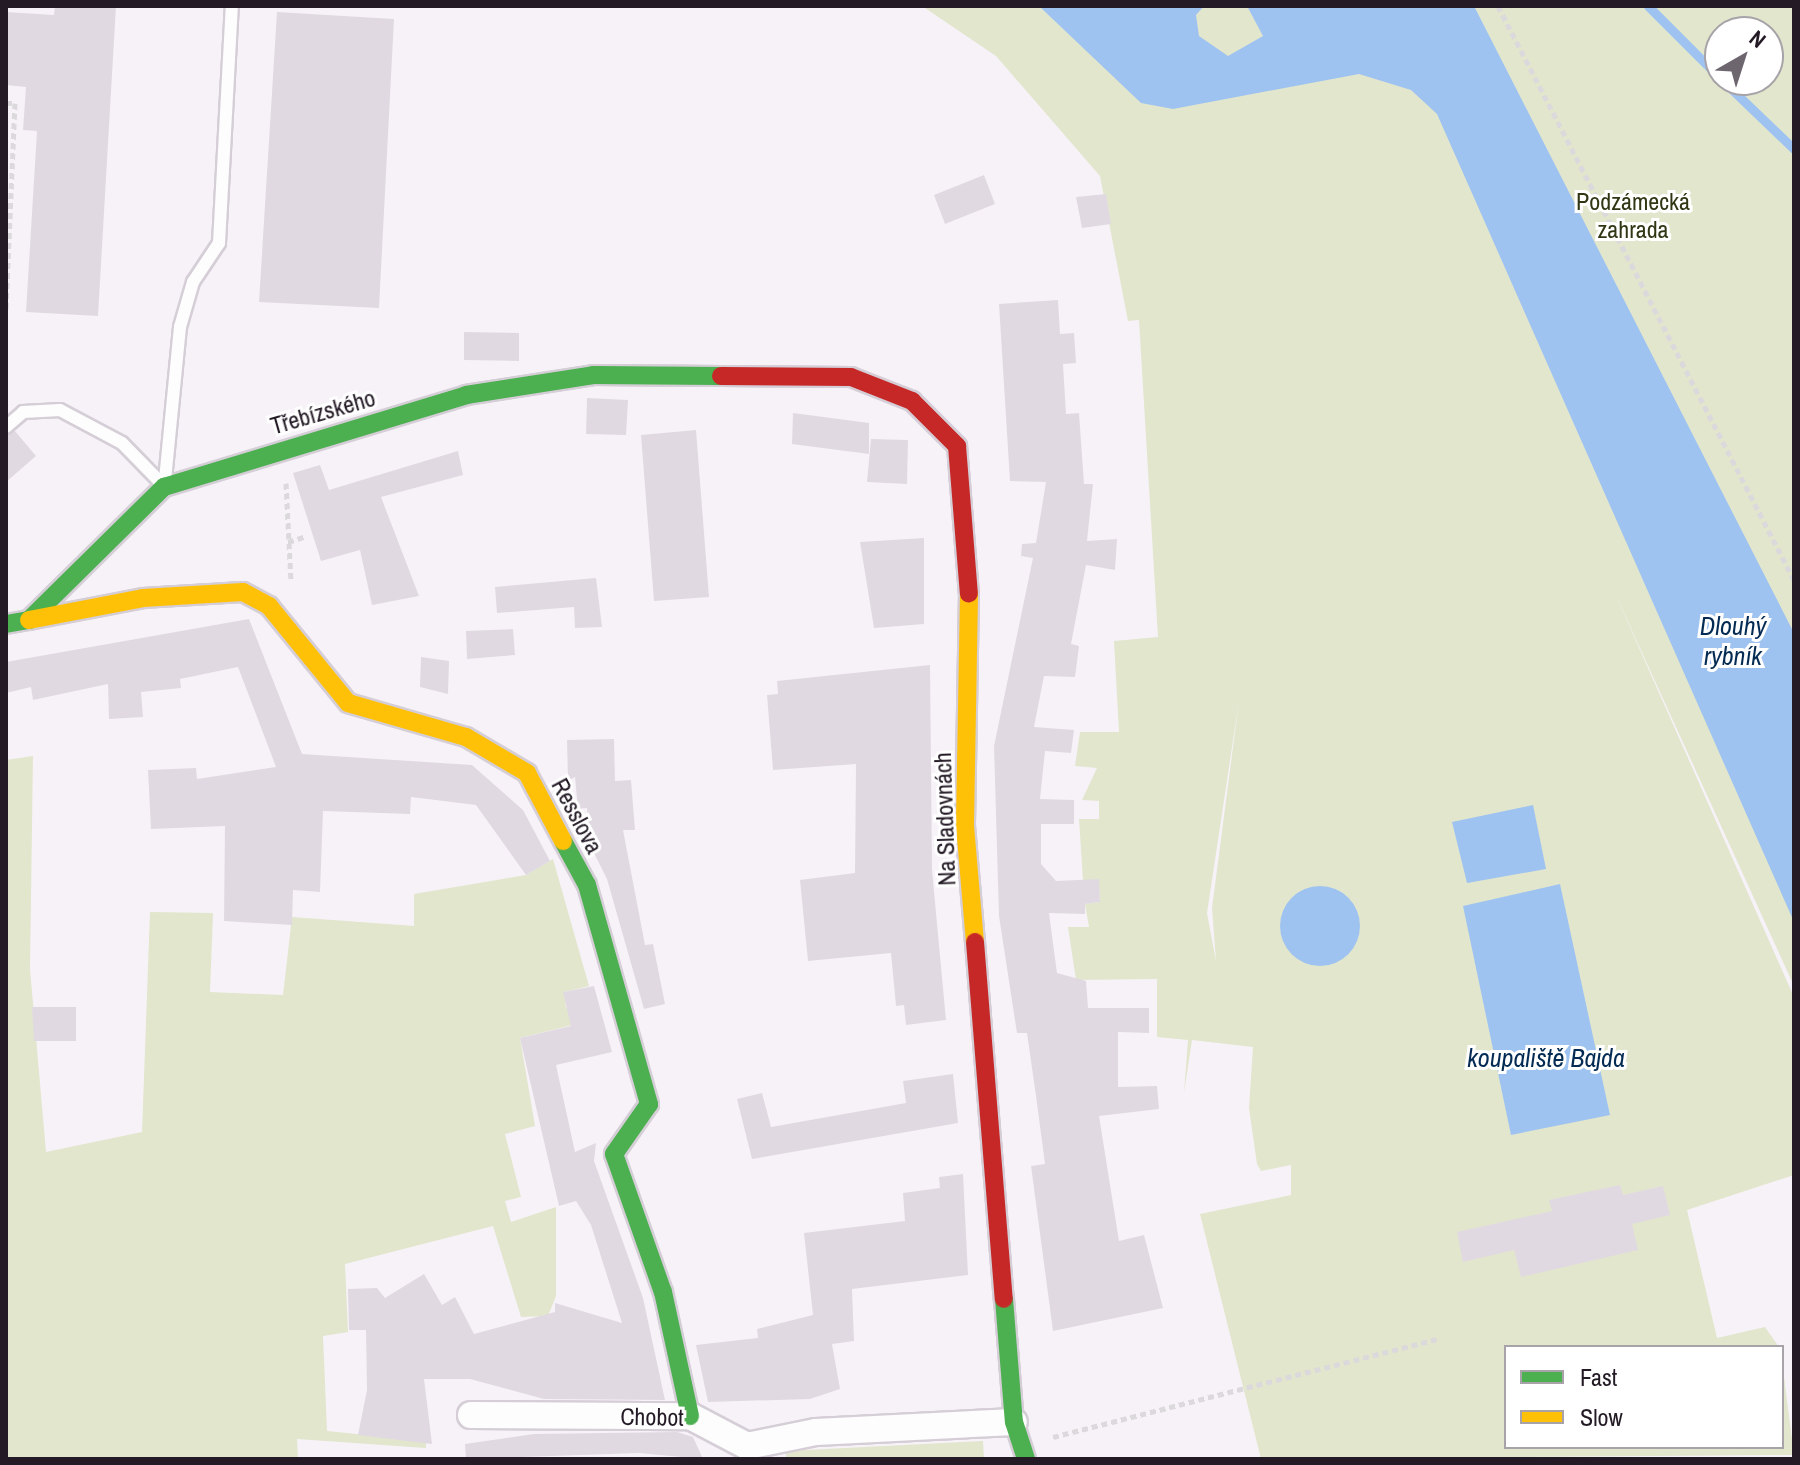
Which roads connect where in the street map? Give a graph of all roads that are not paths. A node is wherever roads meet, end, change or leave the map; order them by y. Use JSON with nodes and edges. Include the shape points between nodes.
{"nodes":[{"id":1,"x":232,"y":6,"type":"edge"},
{"id":2,"x":708,"y":376,"type":"joint"},
{"id":3,"x":6,"y":427,"type":"edge"},
{"id":4,"x":164,"y":487,"type":"junction"},
{"id":5,"x":29,"y":620,"type":"junction"},
{"id":6,"x":6,"y":624,"type":"edge"},
{"id":7,"x":471,"y":1415,"type":"dead end"},
{"id":8,"x":690,"y":1416,"type":"junction"},
{"id":9,"x":1021,"y":1442,"type":"edge"},
{"id":10,"x":747,"y":1453,"type":"edge"}],
"edges":[{"from":1,"to":4,"type":"lane","via":[[219,243],[193,282],[180,327]]},
{"from":2,"to":4,"type":"street","name":"Třebízského","via":[[593,375],[466,395]]},
{"from":2,"to":9,"type":"street","name":"Na Sladovnách","via":[[778,382],[851,377],[912,401],[957,446],[969,568],[965,826]]},
{"from":3,"to":4,"type":"lane","via":[[23,412],[60,410],[122,443]]},
{"from":4,"to":5,"type":"street","name":"Třebízského"},
{"from":5,"to":6,"type":"street"},
{"from":5,"to":8,"type":"street","name":"Resslova","via":[[143,598],[243,592],[269,606],[348,703],[466,737],[527,773],[587,885],[649,1104],[614,1154],[663,1292]]},
{"from":7,"to":8,"type":"street","name":"Chobot"},
{"from":8,"to":10,"type":"street","name":"Chobot","via":[[720,1426]]},
{"from":9,"to":10,"type":"street","name":"Chobot","via":[[816,1432]]}]}
